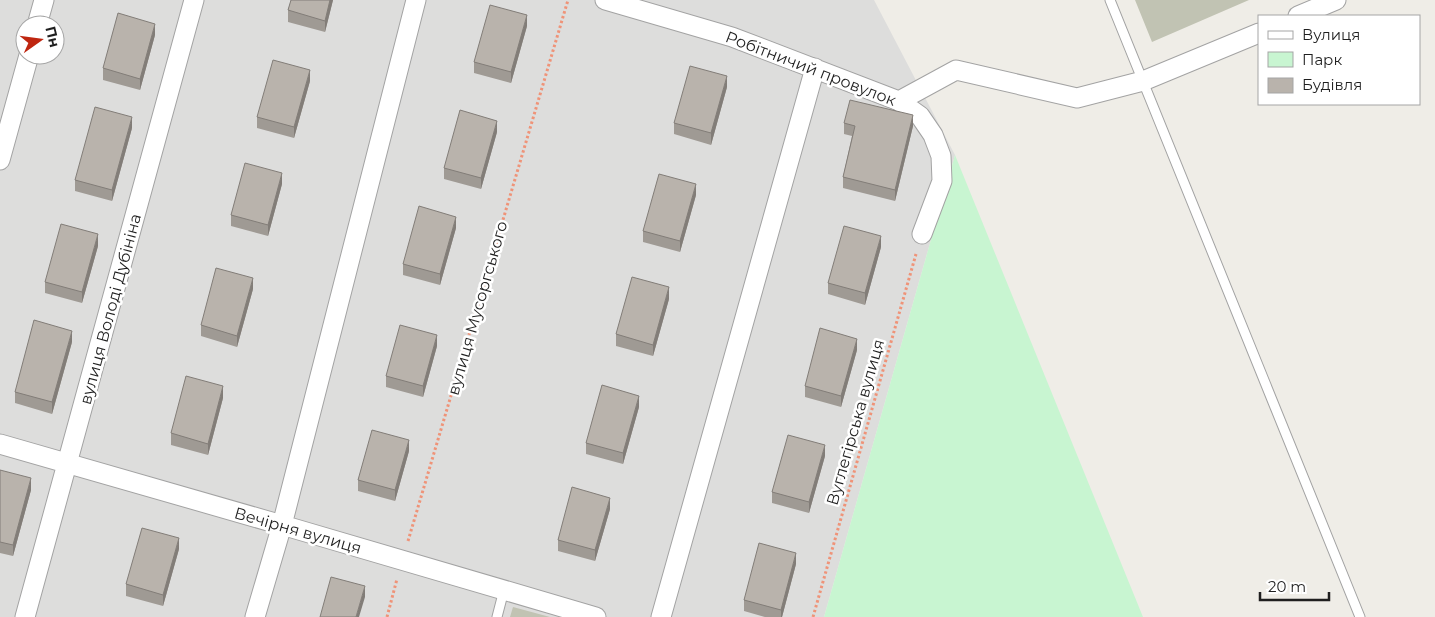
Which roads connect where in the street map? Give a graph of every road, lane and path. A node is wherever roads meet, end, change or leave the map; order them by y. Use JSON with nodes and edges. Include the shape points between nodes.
{"nodes":[{"id":1,"x":44,"y":0,"type":"edge"},
{"id":2,"x":194,"y":0,"type":"edge"},
{"id":3,"x":416,"y":0,"type":"edge"},
{"id":4,"x":568,"y":0,"type":"edge"},
{"id":5,"x":605,"y":0,"type":"edge"},
{"id":6,"x":1110,"y":0,"type":"edge"},
{"id":7,"x":1336,"y":0,"type":"edge"},
{"id":8,"x":40,"y":15,"type":"edge"},
{"id":9,"x":1300,"y":15,"type":"edge"},
{"id":10,"x":1258,"y":33,"type":"edge"},
{"id":11,"x":26,"y":65,"type":"edge"},
{"id":12,"x":815,"y":68,"type":"junction"},
{"id":13,"x":1143,"y":81,"type":"junction"},
{"id":14,"x":899,"y":101,"type":"junction"},
{"id":15,"x":0,"y":160,"type":"edge"},
{"id":16,"x":922,"y":234,"type":"joint"},
{"id":17,"x":0,"y":444,"type":"edge"},
{"id":18,"x":67,"y":464,"type":"junction"},
{"id":19,"x":282,"y":524,"type":"junction"},
{"id":20,"x":403,"y":560,"type":"junction"},
{"id":21,"x":504,"y":590,"type":"junction"},
{"id":22,"x":25,"y":617,"type":"edge"},
{"id":23,"x":256,"y":617,"type":"edge"},
{"id":24,"x":387,"y":617,"type":"edge"},
{"id":25,"x":496,"y":617,"type":"edge"},
{"id":26,"x":596,"y":617,"type":"edge"},
{"id":27,"x":661,"y":617,"type":"edge"},
{"id":28,"x":813,"y":617,"type":"edge"},
{"id":29,"x":1360,"y":617,"type":"edge"}],
"edges":[{"from":1,"to":8,"type":"street"},
{"from":2,"to":18,"type":"street","name":"вулиця Володі Дубініна"},
{"from":3,"to":19,"type":"street"},
{"from":4,"to":20,"type":"path","name":"вулиця Мусоргського"},
{"from":5,"to":12,"type":"street","name":"Робітничий провулок","via":[[732,37]]},
{"from":6,"to":13,"type":"lane"},
{"from":7,"to":9,"type":"street"},
{"from":10,"to":13,"type":"street"},
{"from":11,"to":15,"type":"street"},
{"from":12,"to":14,"type":"street","name":"Робітничий провулок"},
{"from":12,"to":27,"type":"street"},
{"from":13,"to":14,"type":"street","via":[[1077,98],[956,70]]},
{"from":13,"to":29,"type":"lane"},
{"from":14,"to":16,"type":"street","name":"Робітничий провулок","via":[[920,116],[933,135],[941,156],[942,181]]},
{"from":16,"to":28,"type":"path","name":"Вуглегірська вулиця"},
{"from":17,"to":18,"type":"street","name":"Вечірня вулиця"},
{"from":18,"to":19,"type":"street","name":"Вечірня вулиця"},
{"from":18,"to":22,"type":"street","name":"вулиця Володі Дубініна"},
{"from":19,"to":20,"type":"street","name":"Вечірня вулиця"},
{"from":19,"to":23,"type":"street"},
{"from":20,"to":21,"type":"street","name":"Вечірня вулиця"},
{"from":20,"to":24,"type":"path","name":"вулиця Мусоргського"},
{"from":21,"to":25,"type":"lane"},
{"from":21,"to":26,"type":"street","name":"Вечірня вулиця"}]}
